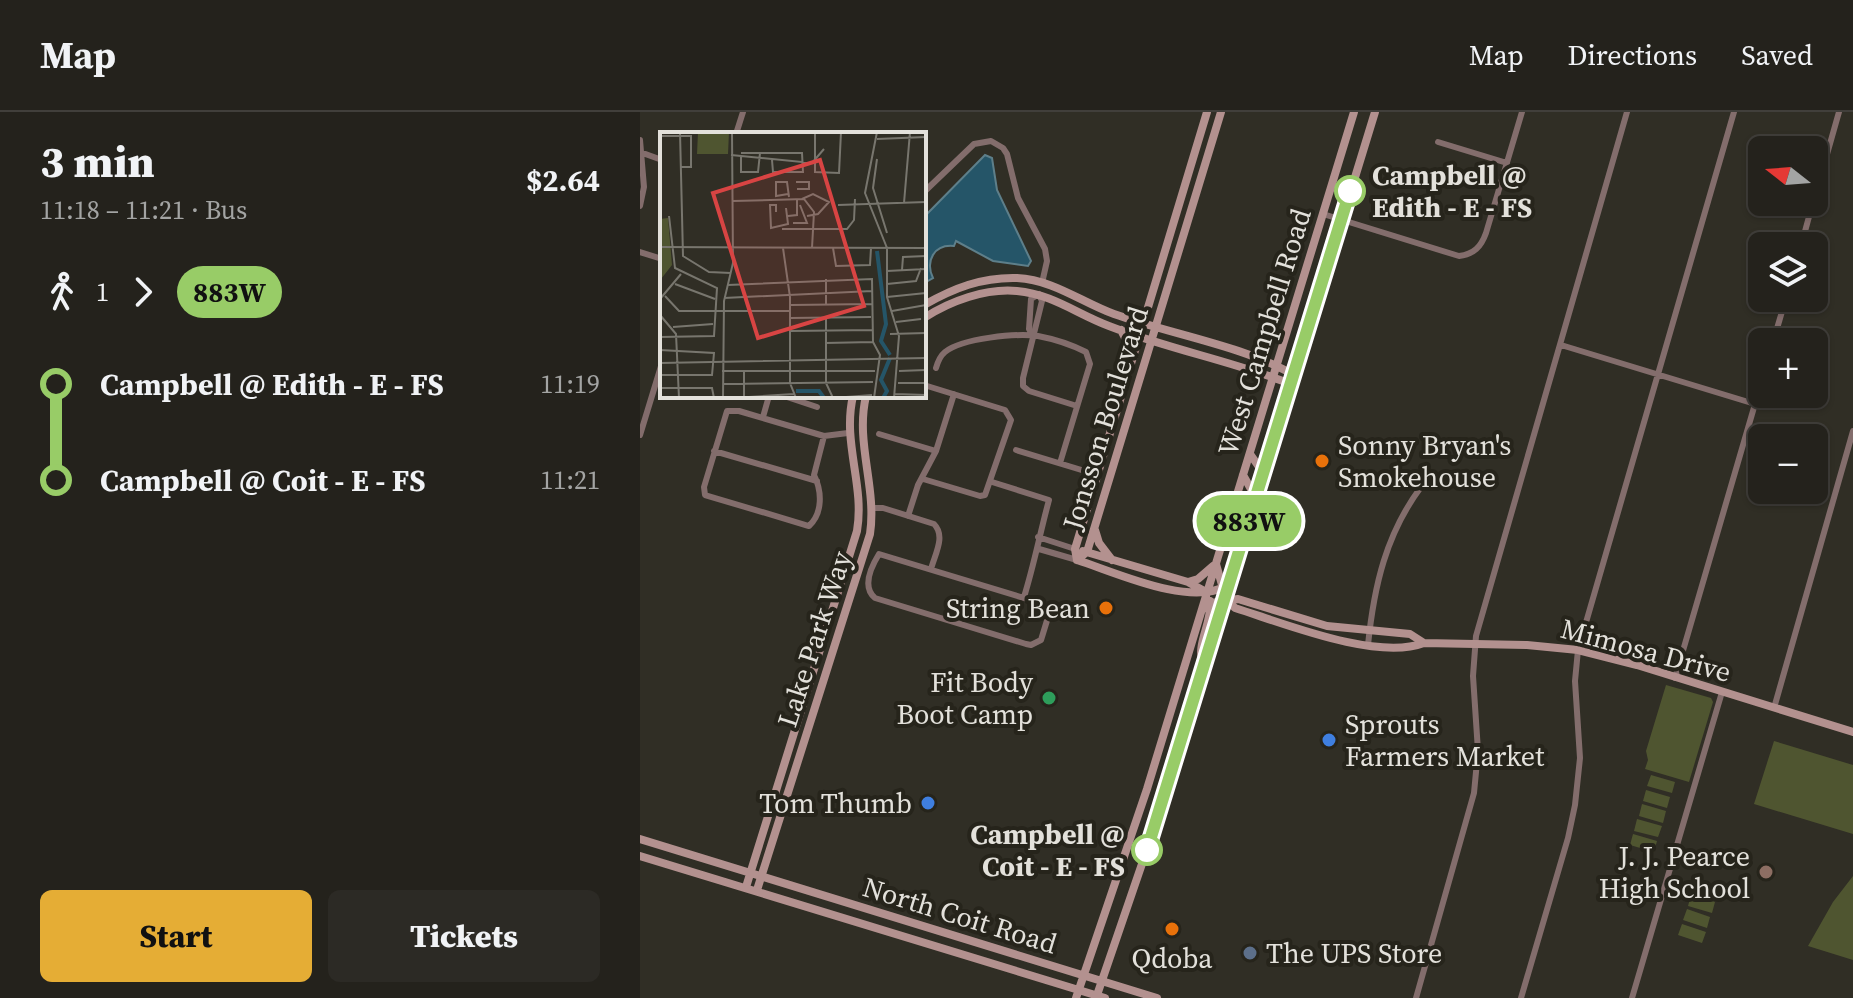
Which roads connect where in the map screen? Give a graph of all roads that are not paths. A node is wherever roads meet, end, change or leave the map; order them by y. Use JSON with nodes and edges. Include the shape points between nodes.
{"nodes":[{"id":1,"x":743,"y":112,"type":"edge"},
{"id":2,"x":1354,"y":112,"type":"edge"},
{"id":3,"x":1375,"y":112,"type":"edge"},
{"id":4,"x":1522,"y":112,"type":"edge"},
{"id":5,"x":1627,"y":112,"type":"edge"},
{"id":6,"x":1734,"y":112,"type":"edge"},
{"id":7,"x":1839,"y":112,"type":"edge"},
{"id":8,"x":1206,"y":115,"type":"edge"},
{"id":9,"x":1220,"y":117,"type":"edge"},
{"id":10,"x":737,"y":132,"type":"edge"},
{"id":11,"x":640,"y":140,"type":"edge"},
{"id":12,"x":1438,"y":142,"type":"dead end"},
{"id":13,"x":1828,"y":151,"type":"edge"},
{"id":14,"x":641,"y":152,"type":"edge"},
{"id":15,"x":660,"y":159,"type":"edge"},
{"id":16,"x":1507,"y":163,"type":"junction"},
{"id":17,"x":641,"y":179,"type":"edge"},
{"id":18,"x":926,"y":190,"type":"edge"},
{"id":19,"x":640,"y":206,"type":"edge"},
{"id":20,"x":1323,"y":214,"type":"junction"},
{"id":21,"x":1342,"y":219,"type":"junction"},
{"id":22,"x":640,"y":252,"type":"edge"},
{"id":23,"x":660,"y":258,"type":"edge"},
{"id":24,"x":1042,"y":283,"type":"junction"},
{"id":25,"x":1039,"y":294,"type":"junction"},
{"id":26,"x":926,"y":304,"type":"edge"},
{"id":27,"x":926,"y":317,"type":"edge"},
{"id":28,"x":1144,"y":324,"type":"junction"},
{"id":29,"x":1156,"y":328,"type":"junction"},
{"id":30,"x":1120,"y":330,"type":"junction"},
{"id":31,"x":1033,"y":336,"type":"junction"},
{"id":32,"x":1140,"y":336,"type":"junction"},
{"id":33,"x":1152,"y":339,"type":"junction"},
{"id":34,"x":1561,"y":345,"type":"junction"},
{"id":35,"x":1134,"y":356,"type":"junction"},
{"id":36,"x":1276,"y":365,"type":"junction"},
{"id":37,"x":936,"y":368,"type":"dead end"},
{"id":38,"x":660,"y":370,"type":"edge"},
{"id":39,"x":1658,"y":374,"type":"junction"},
{"id":40,"x":1273,"y":377,"type":"junction"},
{"id":41,"x":1292,"y":379,"type":"junction"},
{"id":42,"x":926,"y":386,"type":"edge"},
{"id":43,"x":954,"y":394,"type":"junction"},
{"id":44,"x":768,"y":398,"type":"edge"},
{"id":45,"x":790,"y":398,"type":"edge"},
{"id":46,"x":853,"y":398,"type":"edge"},
{"id":47,"x":866,"y":398,"type":"edge"},
{"id":48,"x":1748,"y":402,"type":"edge"},
{"id":49,"x":1077,"y":406,"type":"junction"},
{"id":50,"x":817,"y":407,"type":"dead end"},
{"id":51,"x":1754,"y":408,"type":"edge"},
{"id":52,"x":763,"y":417,"type":"junction"},
{"id":53,"x":848,"y":433,"type":"junction"},
{"id":54,"x":879,"y":434,"type":"dead end"},
{"id":55,"x":1853,"y":434,"type":"edge"},
{"id":56,"x":640,"y":435,"type":"edge"},
{"id":57,"x":824,"y":436,"type":"junction"},
{"id":58,"x":1109,"y":438,"type":"junction"},
{"id":59,"x":1121,"y":442,"type":"junction"},
{"id":60,"x":1016,"y":450,"type":"dead end"},
{"id":61,"x":714,"y":451,"type":"junction"},
{"id":62,"x":936,"y":451,"type":"junction"},
{"id":63,"x":1250,"y":454,"type":"junction"},
{"id":64,"x":1060,"y":463,"type":"junction"},
{"id":65,"x":1264,"y":474,"type":"junction"},
{"id":66,"x":1098,"y":475,"type":"junction"},
{"id":67,"x":1243,"y":475,"type":"junction"},
{"id":68,"x":923,"y":479,"type":"junction"},
{"id":69,"x":817,"y":481,"type":"junction"},
{"id":70,"x":992,"y":482,"type":"junction"},
{"id":71,"x":1421,"y":487,"type":"dead end"},
{"id":72,"x":1256,"y":498,"type":"junction"},
{"id":73,"x":872,"y":508,"type":"junction"},
{"id":74,"x":908,"y":516,"type":"junction"},
{"id":75,"x":1095,"y":530,"type":"junction"},
{"id":76,"x":1038,"y":537,"type":"junction"},
{"id":77,"x":1039,"y":549,"type":"junction"},
{"id":78,"x":1075,"y":549,"type":"junction"},
{"id":79,"x":1087,"y":552,"type":"junction"},
{"id":80,"x":1077,"y":560,"type":"junction"},
{"id":81,"x":1112,"y":560,"type":"junction"},
{"id":82,"x":1216,"y":563,"type":"junction"},
{"id":83,"x":1140,"y":568,"type":"junction"},
{"id":84,"x":931,"y":569,"type":"junction"},
{"id":85,"x":1134,"y":578,"type":"junction"},
{"id":86,"x":1188,"y":582,"type":"junction"},
{"id":87,"x":1231,"y":582,"type":"junction"},
{"id":88,"x":1222,"y":589,"type":"junction"},
{"id":89,"x":1179,"y":592,"type":"junction"},
{"id":90,"x":1207,"y":593,"type":"junction"},
{"id":91,"x":1024,"y":597,"type":"junction"},
{"id":92,"x":1226,"y":599,"type":"junction"},
{"id":93,"x":1211,"y":603,"type":"junction"},
{"id":94,"x":1201,"y":613,"type":"junction"},
{"id":95,"x":1306,"y":619,"type":"junction"},
{"id":96,"x":1309,"y":631,"type":"junction"},
{"id":97,"x":1369,"y":632,"type":"junction"},
{"id":98,"x":1424,"y":643,"type":"junction"},
{"id":99,"x":1475,"y":643,"type":"junction"},
{"id":100,"x":1368,"y":645,"type":"junction"},
{"id":101,"x":1578,"y":650,"type":"junction"},
{"id":102,"x":1204,"y":670,"type":"junction"},
{"id":103,"x":1675,"y":678,"type":"junction"},
{"id":104,"x":1722,"y":692,"type":"junction"},
{"id":105,"x":1774,"y":708,"type":"junction"},
{"id":106,"x":1853,"y":732,"type":"edge"},
{"id":107,"x":1168,"y":788,"type":"junction"},
{"id":108,"x":1147,"y":789,"type":"junction"},
{"id":109,"x":1164,"y":799,"type":"junction"},
{"id":110,"x":640,"y":839,"type":"edge"},
{"id":111,"x":640,"y":856,"type":"edge"},
{"id":112,"x":751,"y":872,"type":"junction"},
{"id":113,"x":763,"y":875,"type":"junction"},
{"id":114,"x":746,"y":887,"type":"junction"},
{"id":115,"x":757,"y":890,"type":"junction"},
{"id":116,"x":941,"y":933,"type":"junction"},
{"id":117,"x":938,"y":947,"type":"junction"},
{"id":118,"x":1084,"y":976,"type":"junction"},
{"id":119,"x":1101,"y":981,"type":"junction"},
{"id":120,"x":1078,"y":994,"type":"edge"},
{"id":121,"x":1099,"y":997,"type":"edge"},
{"id":122,"x":1157,"y":998,"type":"edge"},
{"id":123,"x":1416,"y":998,"type":"edge"},
{"id":124,"x":1521,"y":998,"type":"edge"},
{"id":125,"x":1632,"y":998,"type":"edge"}],
"edges":[{"from":1,"to":10,"type":"street"},
{"from":2,"to":20,"type":"street","name":"West Campbell Road"},
{"from":3,"to":21,"type":"street","name":"West Campbell Road"},
{"from":4,"to":16,"type":"street"},
{"from":5,"to":34,"type":"street"},
{"from":6,"to":39,"type":"street"},
{"from":7,"to":13,"type":"street"},
{"from":8,"to":9,"type":"street"},
{"from":8,"to":28,"type":"street","name":"Jonsson Boulevard"},
{"from":9,"to":29,"type":"street","name":"Jonsson Boulevard"},
{"from":11,"to":14,"type":"street"},
{"from":12,"to":16,"type":"street"},
{"from":14,"to":15,"type":"street"},
{"from":14,"to":17,"type":"street"},
{"from":16,"to":21,"type":"street","via":[[1482,245],[1467,255]]},
{"from":17,"to":19,"type":"street"},
{"from":18,"to":24,"type":"street","via":[[974,144],[991,141],[1003,148],[1018,198],[1045,249]]},
{"from":20,"to":21,"type":"street"},
{"from":20,"to":36,"type":"street","name":"West Campbell Road"},
{"from":21,"to":41,"type":"street","name":"West Campbell Road"},
{"from":22,"to":23,"type":"street"},
{"from":24,"to":25,"type":"street"},
{"from":24,"to":26,"type":"street","via":[[1020,278],[976,282]]},
{"from":24,"to":28,"type":"street"},
{"from":25,"to":27,"type":"street","via":[[985,293]]},
{"from":25,"to":30,"type":"street"},
{"from":25,"to":31,"type":"street","via":[[1031,299]]},
{"from":28,"to":29,"type":"street"},
{"from":28,"to":32,"type":"street","name":"Jonsson Boulevard"},
{"from":29,"to":33,"type":"street","name":"Jonsson Boulevard"},
{"from":29,"to":36,"type":"street"},
{"from":30,"to":32,"type":"street"},
{"from":30,"to":35,"type":"street"},
{"from":31,"to":37,"type":"street","via":[[969,341],[944,352]]},
{"from":31,"to":49,"type":"street","via":[[1023,386]]},
{"from":31,"to":49,"type":"street","via":[[1089,354]]},
{"from":32,"to":33,"type":"street"},
{"from":32,"to":35,"type":"street","name":"Jonsson Boulevard"},
{"from":33,"to":40,"type":"street"},
{"from":33,"to":59,"type":"street","name":"Jonsson Boulevard"},
{"from":34,"to":39,"type":"street"},
{"from":34,"to":99,"type":"street"},
{"from":35,"to":58,"type":"street","name":"Jonsson Boulevard"},
{"from":36,"to":40,"type":"street","name":"West Campbell Road"},
{"from":36,"to":41,"type":"street"},
{"from":38,"to":56,"type":"street"},
{"from":39,"to":48,"type":"street"},
{"from":39,"to":101,"type":"street"},
{"from":40,"to":41,"type":"street"},
{"from":40,"to":63,"type":"street","name":"West Campbell Road"},
{"from":41,"to":65,"type":"street","name":"West Campbell Road"},
{"from":42,"to":43,"type":"street"},
{"from":43,"to":62,"type":"street"},
{"from":43,"to":70,"type":"street","via":[[1009,414]]},
{"from":44,"to":52,"type":"street"},
{"from":45,"to":50,"type":"street"},
{"from":46,"to":53,"type":"street","name":"Lake Park Way"},
{"from":47,"to":73,"type":"street","name":"Lake Park Way","via":[[863,445]]},
{"from":49,"to":64,"type":"street"},
{"from":51,"to":103,"type":"street"},
{"from":52,"to":57,"type":"street"},
{"from":52,"to":61,"type":"street","via":[[727,411]]},
{"from":53,"to":57,"type":"street"},
{"from":53,"to":112,"type":"street","name":"Lake Park Way","via":[[860,499],[857,531]]},
{"from":54,"to":62,"type":"street"},
{"from":55,"to":105,"type":"street"},
{"from":57,"to":69,"type":"street"},
{"from":58,"to":59,"type":"street"},
{"from":58,"to":66,"type":"street","name":"Jonsson Boulevard"},
{"from":59,"to":75,"type":"street","name":"Jonsson Boulevard"},
{"from":60,"to":64,"type":"street"},
{"from":61,"to":69,"type":"street"},
{"from":61,"to":69,"type":"street","via":[[705,495],[809,526],[820,502]]},
{"from":62,"to":68,"type":"street"},
{"from":63,"to":65,"type":"street"},
{"from":63,"to":67,"type":"street","name":"West Campbell Road"},
{"from":64,"to":66,"type":"street"},
{"from":65,"to":72,"type":"street","name":"West Campbell Road"},
{"from":66,"to":78,"type":"street","name":"Jonsson Boulevard"},
{"from":67,"to":72,"type":"street"},
{"from":67,"to":82,"type":"street","name":"West Campbell Road"},
{"from":68,"to":70,"type":"street","via":[[980,496]]},
{"from":68,"to":74,"type":"street"},
{"from":70,"to":76,"type":"street","via":[[1049,500]]},
{"from":71,"to":97,"type":"street","via":[[1386,548]]},
{"from":72,"to":87,"type":"street","name":"West Campbell Road"},
{"from":73,"to":74,"type":"street"},
{"from":73,"to":113,"type":"street","name":"Lake Park Way","via":[[868,542]]},
{"from":74,"to":84,"type":"street","via":[[939,529]]},
{"from":75,"to":79,"type":"street","name":"Jonsson Boulevard"},
{"from":75,"to":81,"type":"street"},
{"from":76,"to":77,"type":"street"},
{"from":76,"to":78,"type":"street"},
{"from":77,"to":80,"type":"street"},
{"from":77,"to":91,"type":"street"},
{"from":78,"to":79,"type":"street"},
{"from":78,"to":80,"type":"street","name":"Jonsson Boulevard"},
{"from":79,"to":80,"type":"street","name":"Jonsson Boulevard"},
{"from":79,"to":81,"type":"street"},
{"from":80,"to":85,"type":"street"},
{"from":81,"to":83,"type":"street"},
{"from":82,"to":86,"type":"street"},
{"from":82,"to":88,"type":"street"},
{"from":82,"to":90,"type":"street","name":"West Campbell Road"},
{"from":83,"to":85,"type":"street"},
{"from":83,"to":86,"type":"street"},
{"from":84,"to":91,"type":"street"},
{"from":84,"to":91,"type":"street","via":[[879,554],[868,593],[1031,645],[1041,640],[1049,614],[1044,604]]},
{"from":85,"to":89,"type":"street"},
{"from":86,"to":90,"type":"street"},
{"from":87,"to":88,"type":"street"},
{"from":87,"to":92,"type":"street","name":"West Campbell Road"},
{"from":88,"to":90,"type":"street"},
{"from":88,"to":92,"type":"street"},
{"from":89,"to":90,"type":"street"},
{"from":89,"to":94,"type":"street"},
{"from":90,"to":93,"type":"street"},
{"from":90,"to":94,"type":"street","name":"West Campbell Road"},
{"from":92,"to":93,"type":"street"},
{"from":92,"to":95,"type":"street","name":"Mimosa Drive"},
{"from":92,"to":96,"type":"street","name":"Mimosa Drive","via":[[1235,608]]},
{"from":92,"to":102,"type":"street","name":"West Campbell Road"},
{"from":93,"to":94,"type":"street"},
{"from":93,"to":102,"type":"street","via":[[1200,650]]},
{"from":94,"to":108,"type":"street","name":"West Campbell Road"},
{"from":95,"to":96,"type":"street"},
{"from":95,"to":97,"type":"street","name":"Mimosa Drive"},
{"from":96,"to":100,"type":"street","name":"Mimosa Drive"},
{"from":97,"to":98,"type":"street","name":"Mimosa Drive","via":[[1410,634]]},
{"from":97,"to":100,"type":"street"},
{"from":98,"to":99,"type":"street","name":"Mimosa Drive"},
{"from":98,"to":100,"type":"street","name":"Mimosa Drive","via":[[1409,648]]},
{"from":99,"to":101,"type":"street","name":"Mimosa Drive"},
{"from":99,"to":123,"type":"street","via":[[1474,793]]},
{"from":101,"to":103,"type":"street","name":"Mimosa Drive"},
{"from":101,"to":124,"type":"street","via":[[1580,758],[1575,805]]},
{"from":102,"to":107,"type":"street","name":"West Campbell Road"},
{"from":103,"to":104,"type":"street","name":"Mimosa Drive"},
{"from":104,"to":105,"type":"street","name":"Mimosa Drive"},
{"from":104,"to":125,"type":"street"},
{"from":105,"to":106,"type":"street","name":"Mimosa Drive"},
{"from":107,"to":108,"type":"street"},
{"from":107,"to":109,"type":"street","name":"West Campbell Road"},
{"from":108,"to":109,"type":"street"},
{"from":108,"to":118,"type":"street","name":"West Campbell Road"},
{"from":109,"to":119,"type":"street","name":"West Campbell Road"},
{"from":110,"to":112,"type":"street","name":"North Coit Road"},
{"from":111,"to":114,"type":"street","name":"North Coit Road"},
{"from":112,"to":113,"type":"street","name":"North Coit Road"},
{"from":112,"to":114,"type":"street","name":"Lake Park Way"},
{"from":113,"to":115,"type":"street","name":"Lake Park Way"},
{"from":113,"to":116,"type":"street","name":"North Coit Road"},
{"from":114,"to":115,"type":"street","name":"North Coit Road"},
{"from":115,"to":117,"type":"street","name":"North Coit Road"},
{"from":116,"to":117,"type":"street"},
{"from":116,"to":118,"type":"street","name":"North Coit Road"},
{"from":117,"to":120,"type":"street","name":"North Coit Road"},
{"from":118,"to":119,"type":"street","name":"North Coit Road"},
{"from":118,"to":120,"type":"street","name":"West Campbell Road"},
{"from":119,"to":121,"type":"street","name":"West Campbell Road"},
{"from":119,"to":122,"type":"street","name":"North Coit Road"},
{"from":120,"to":121,"type":"street","name":"North Coit Road"}]}
